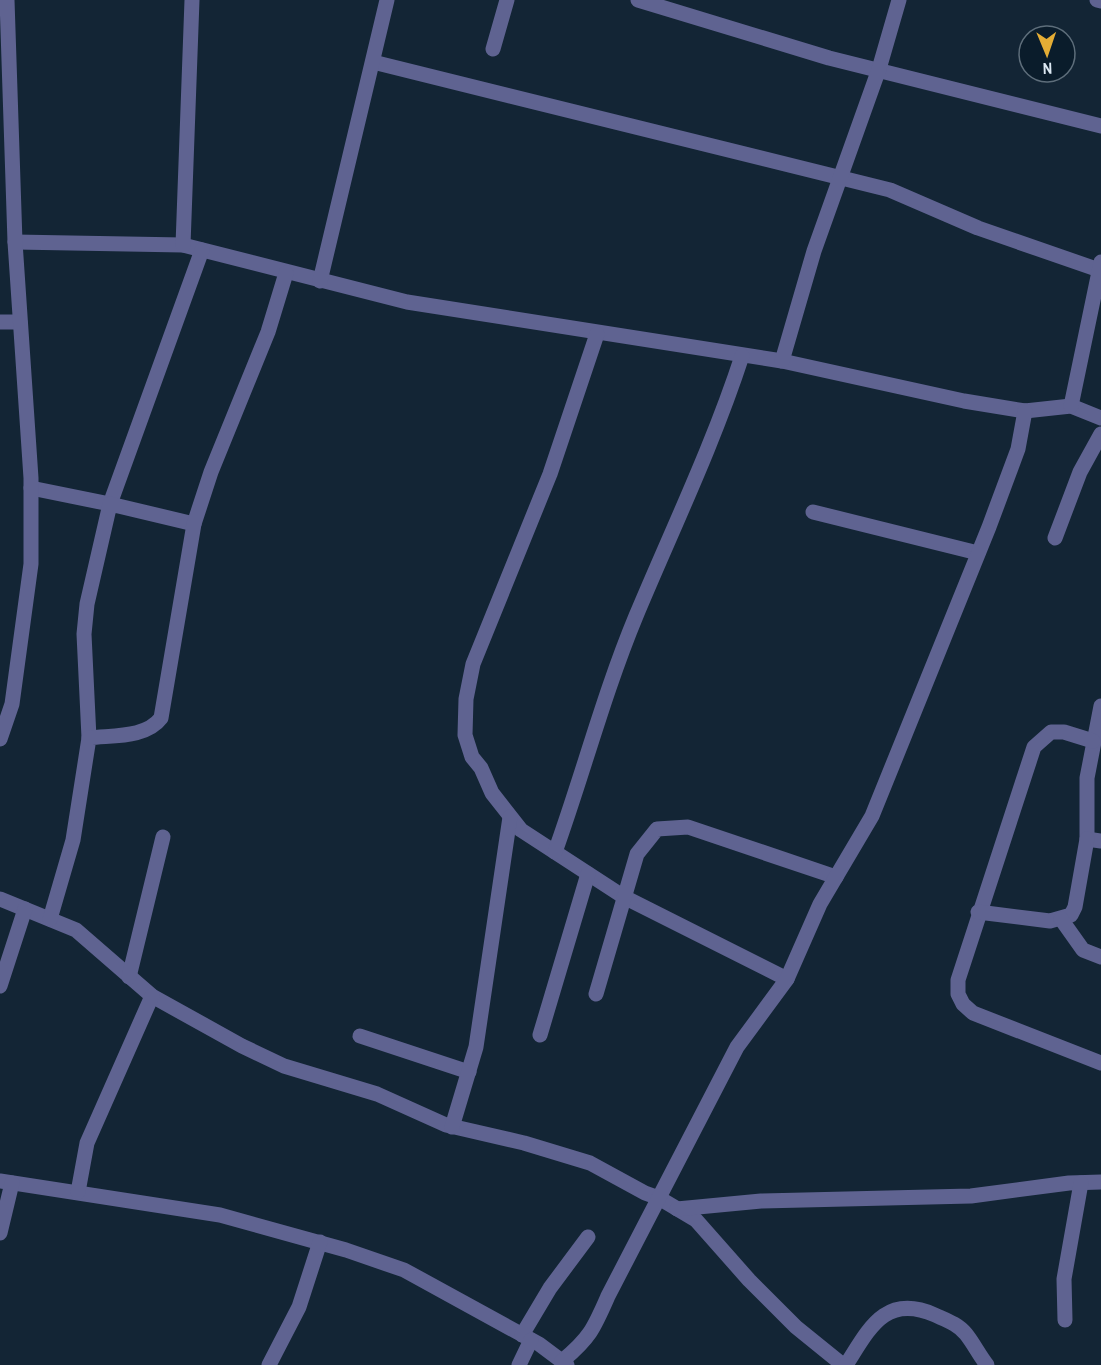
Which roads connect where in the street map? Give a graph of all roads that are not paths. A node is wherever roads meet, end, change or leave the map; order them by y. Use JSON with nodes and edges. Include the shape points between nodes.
{"nodes":[{"id":1,"x":7,"y":0,"type":"edge"},
{"id":2,"x":192,"y":0,"type":"edge"},
{"id":3,"x":387,"y":0,"type":"edge"},
{"id":4,"x":507,"y":0,"type":"edge"},
{"id":5,"x":638,"y":0,"type":"edge"},
{"id":6,"x":899,"y":0,"type":"edge"},
{"id":7,"x":1097,"y":0,"type":"edge"},
{"id":8,"x":1101,"y":1,"type":"edge"},
{"id":9,"x":493,"y":49,"type":"dead end"},
{"id":10,"x":373,"y":62,"type":"junction"},
{"id":11,"x":879,"y":69,"type":"junction"},
{"id":12,"x":1101,"y":126,"type":"edge"},
{"id":13,"x":840,"y":177,"type":"junction"},
{"id":14,"x":15,"y":242,"type":"junction"},
{"id":15,"x":183,"y":245,"type":"junction"},
{"id":16,"x":202,"y":250,"type":"junction"},
{"id":17,"x":1100,"y":266,"type":"edge"},
{"id":18,"x":286,"y":273,"type":"junction"},
{"id":19,"x":320,"y":281,"type":"junction"},
{"id":20,"x":0,"y":322,"type":"edge"},
{"id":21,"x":21,"y":322,"type":"junction"},
{"id":22,"x":597,"y":334,"type":"junction"},
{"id":23,"x":742,"y":356,"type":"junction"},
{"id":24,"x":782,"y":362,"type":"junction"},
{"id":25,"x":1071,"y":406,"type":"junction"},
{"id":26,"x":1025,"y":411,"type":"junction"},
{"id":27,"x":1101,"y":418,"type":"edge"},
{"id":28,"x":1101,"y":434,"type":"edge"},
{"id":29,"x":31,"y":488,"type":"junction"},
{"id":30,"x":110,"y":504,"type":"junction"},
{"id":31,"x":813,"y":512,"type":"dead end"},
{"id":32,"x":194,"y":524,"type":"junction"},
{"id":33,"x":1055,"y":538,"type":"dead end"},
{"id":34,"x":978,"y":554,"type":"junction"},
{"id":35,"x":1101,"y":706,"type":"edge"},
{"id":36,"x":89,"y":738,"type":"junction"},
{"id":37,"x":0,"y":739,"type":"edge"},
{"id":38,"x":1093,"y":741,"type":"junction"},
{"id":39,"x":510,"y":817,"type":"junction"},
{"id":40,"x":163,"y":837,"type":"dead end"},
{"id":41,"x":1094,"y":840,"type":"edge"},
{"id":42,"x":555,"y":852,"type":"junction"},
{"id":43,"x":588,"y":874,"type":"junction"},
{"id":44,"x":836,"y":877,"type":"junction"},
{"id":45,"x":624,"y":897,"type":"junction"},
{"id":46,"x":0,"y":899,"type":"edge"},
{"id":47,"x":24,"y":909,"type":"junction"},
{"id":48,"x":978,"y":912,"type":"junction"},
{"id":49,"x":50,"y":919,"type":"junction"},
{"id":50,"x":1061,"y":919,"type":"junction"},
{"id":51,"x":1101,"y":957,"type":"edge"},
{"id":52,"x":129,"y":977,"type":"junction"},
{"id":53,"x":787,"y":979,"type":"junction"},
{"id":54,"x":0,"y":986,"type":"edge"},
{"id":55,"x":596,"y":994,"type":"dead end"},
{"id":56,"x":152,"y":996,"type":"junction"},
{"id":57,"x":540,"y":1035,"type":"dead end"},
{"id":58,"x":360,"y":1036,"type":"dead end"},
{"id":59,"x":1101,"y":1063,"type":"edge"},
{"id":60,"x":470,"y":1072,"type":"junction"},
{"id":61,"x":452,"y":1127,"type":"junction"},
{"id":62,"x":6,"y":1182,"type":"edge"},
{"id":63,"x":1101,"y":1182,"type":"edge"},
{"id":64,"x":1081,"y":1183,"type":"junction"},
{"id":65,"x":78,"y":1192,"type":"junction"},
{"id":66,"x":659,"y":1197,"type":"junction"},
{"id":67,"x":677,"y":1209,"type":"junction"},
{"id":68,"x":0,"y":1233,"type":"edge"},
{"id":69,"x":588,"y":1237,"type":"dead end"},
{"id":70,"x":320,"y":1242,"type":"junction"},
{"id":71,"x":1065,"y":1320,"type":"dead end"},
{"id":72,"x":527,"y":1337,"type":"junction"},
{"id":73,"x":564,"y":1363,"type":"edge"},
{"id":74,"x":269,"y":1365,"type":"edge"},
{"id":75,"x":519,"y":1365,"type":"edge"},
{"id":76,"x":844,"y":1365,"type":"edge"},
{"id":77,"x":987,"y":1365,"type":"edge"}],
"edges":[{"from":1,"to":14,"type":"street"},
{"from":2,"to":15,"type":"street"},
{"from":3,"to":10,"type":"street"},
{"from":4,"to":9,"type":"street"},
{"from":5,"to":11,"type":"street","via":[[829,58]]},
{"from":6,"to":11,"type":"street"},
{"from":7,"to":8,"type":"street"},
{"from":10,"to":13,"type":"street"},
{"from":10,"to":19,"type":"street"},
{"from":11,"to":12,"type":"street"},
{"from":11,"to":13,"type":"street"},
{"from":13,"to":17,"type":"street","via":[[890,190],[978,228]]},
{"from":13,"to":24,"type":"street"},
{"from":14,"to":15,"type":"street"},
{"from":14,"to":21,"type":"street"},
{"from":15,"to":16,"type":"street"},
{"from":16,"to":18,"type":"street"},
{"from":16,"to":30,"type":"street"},
{"from":17,"to":25,"type":"street"},
{"from":18,"to":19,"type":"street"},
{"from":18,"to":32,"type":"street","via":[[268,332]]},
{"from":19,"to":22,"type":"street","via":[[407,302]]},
{"from":20,"to":21,"type":"street"},
{"from":21,"to":29,"type":"street"},
{"from":22,"to":23,"type":"street"},
{"from":22,"to":39,"type":"street","via":[[550,474],[473,664],[466,699],[465,735],[472,757]]},
{"from":23,"to":24,"type":"street"},
{"from":23,"to":42,"type":"street","via":[[600,712]]},
{"from":24,"to":26,"type":"street"},
{"from":25,"to":26,"type":"street"},
{"from":25,"to":27,"type":"street"},
{"from":26,"to":34,"type":"street","via":[[1018,449]]},
{"from":28,"to":33,"type":"street","via":[[1080,472]]},
{"from":29,"to":30,"type":"street"},
{"from":29,"to":37,"type":"street","via":[[31,564],[12,704]]},
{"from":30,"to":32,"type":"street"},
{"from":30,"to":36,"type":"street","via":[[84,634]]},
{"from":31,"to":34,"type":"street"},
{"from":32,"to":36,"type":"street","via":[[161,718],[145,731]]},
{"from":34,"to":44,"type":"street","via":[[872,816]]},
{"from":35,"to":38,"type":"street"},
{"from":36,"to":49,"type":"street","via":[[73,840]]},
{"from":38,"to":41,"type":"street","via":[[1087,778]]},
{"from":38,"to":48,"type":"street","via":[[1050,732],[1034,747]]},
{"from":39,"to":42,"type":"street","via":[[521,830]]},
{"from":39,"to":60,"type":"street"},
{"from":40,"to":52,"type":"street"},
{"from":41,"to":50,"type":"street","via":[[1075,907],[1071,915]]},
{"from":42,"to":43,"type":"street"},
{"from":43,"to":45,"type":"street"},
{"from":43,"to":57,"type":"street"},
{"from":44,"to":45,"type":"street","via":[[713,834],[674,826],[657,829],[648,837],[637,854]]},
{"from":44,"to":53,"type":"street"},
{"from":45,"to":53,"type":"street"},
{"from":45,"to":55,"type":"street"},
{"from":46,"to":47,"type":"street"},
{"from":47,"to":49,"type":"street"},
{"from":47,"to":54,"type":"street"},
{"from":48,"to":50,"type":"street"},
{"from":48,"to":59,"type":"street","via":[[958,980],[963,1004],[973,1013]]},
{"from":49,"to":52,"type":"street","via":[[76,930]]},
{"from":50,"to":51,"type":"street","via":[[1083,950]]},
{"from":52,"to":56,"type":"street"},
{"from":53,"to":66,"type":"street","via":[[737,1047]]},
{"from":56,"to":61,"type":"street","via":[[284,1066],[377,1094]]},
{"from":56,"to":65,"type":"street","via":[[87,1143]]},
{"from":58,"to":60,"type":"street"},
{"from":60,"to":61,"type":"street"},
{"from":61,"to":66,"type":"street","via":[[590,1163]]},
{"from":62,"to":65,"type":"street"},
{"from":62,"to":68,"type":"street"},
{"from":63,"to":64,"type":"street"},
{"from":64,"to":67,"type":"street","via":[[971,1196],[761,1201]]},
{"from":64,"to":71,"type":"street","via":[[1064,1278]]},
{"from":65,"to":70,"type":"street","via":[[220,1215]]},
{"from":66,"to":67,"type":"street"},
{"from":66,"to":73,"type":"street","via":[[594,1328]]},
{"from":67,"to":76,"type":"street","via":[[696,1220],[796,1327]]},
{"from":69,"to":72,"type":"street","via":[[550,1288]]},
{"from":70,"to":72,"type":"street","via":[[404,1270]]},
{"from":70,"to":74,"type":"street","via":[[299,1307]]},
{"from":72,"to":73,"type":"street"},
{"from":72,"to":75,"type":"street"},
{"from":76,"to":77,"type":"street","via":[[873,1322],[885,1313],[904,1308],[922,1309],[954,1324],[966,1334]]}]}
